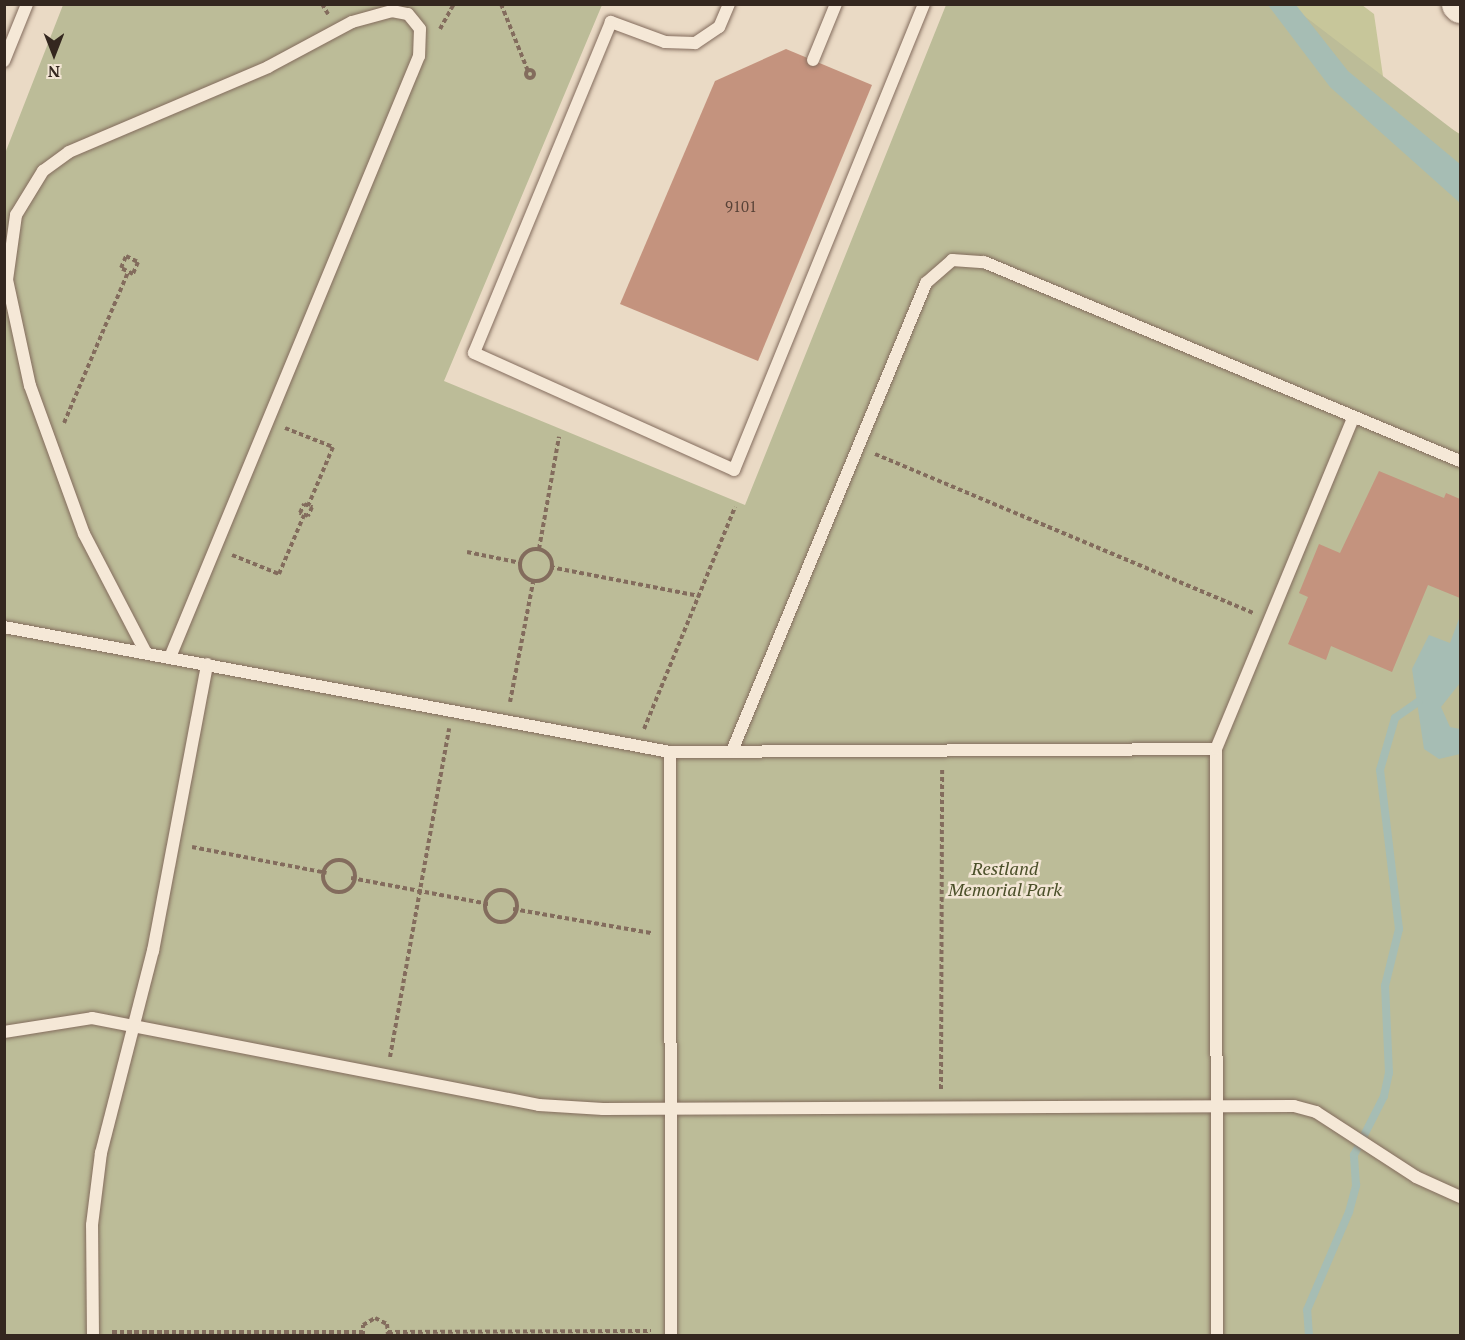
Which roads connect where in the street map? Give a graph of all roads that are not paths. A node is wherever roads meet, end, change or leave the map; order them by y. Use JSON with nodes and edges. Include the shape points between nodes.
{"nodes":[{"id":1,"x":27,"y":4,"type":"edge"},
{"id":2,"x":729,"y":4,"type":"edge"},
{"id":3,"x":836,"y":4,"type":"edge"},
{"id":4,"x":924,"y":4,"type":"edge"},
{"id":5,"x":813,"y":60,"type":"dead end"},
{"id":6,"x":4,"y":61,"type":"edge"},
{"id":7,"x":1353,"y":418,"type":"junction"},
{"id":8,"x":1461,"y":461,"type":"edge"},
{"id":9,"x":4,"y":627,"type":"edge"},
{"id":10,"x":146,"y":652,"type":"junction"},
{"id":11,"x":170,"y":657,"type":"junction"},
{"id":12,"x":207,"y":664,"type":"junction"},
{"id":13,"x":1216,"y":749,"type":"junction"},
{"id":14,"x":732,"y":751,"type":"junction"},
{"id":15,"x":670,"y":752,"type":"junction"},
{"id":16,"x":134,"y":1028,"type":"junction"},
{"id":17,"x":4,"y":1032,"type":"edge"},
{"id":18,"x":1214,"y":1106,"type":"junction"},
{"id":19,"x":675,"y":1109,"type":"junction"},
{"id":20,"x":1461,"y":1197,"type":"edge"},
{"id":21,"x":671,"y":1333,"type":"edge"},
{"id":22,"x":93,"y":1334,"type":"edge"},
{"id":23,"x":1217,"y":1335,"type":"edge"}],
"edges":[{"from":1,"to":6,"type":"lane"},
{"from":2,"to":4,"type":"lane","via":[[719,27],[695,43],[665,42],[611,22],[474,353],[734,470]]},
{"from":3,"to":5,"type":"lane"},
{"from":7,"to":8,"type":"lane"},
{"from":7,"to":13,"type":"lane"},
{"from":7,"to":14,"type":"lane","via":[[963,258],[941,266],[926,283]]},
{"from":9,"to":10,"type":"lane"},
{"from":10,"to":11,"type":"lane"},
{"from":10,"to":11,"type":"lane","via":[[104,578],[51,453],[7,280],[11,228],[38,176],[69,152],[268,67],[335,29],[392,11],[413,18],[422,36],[419,56]]},
{"from":11,"to":12,"type":"lane"},
{"from":12,"to":15,"type":"lane"},
{"from":12,"to":16,"type":"lane"},
{"from":13,"to":14,"type":"lane"},
{"from":13,"to":18,"type":"lane"},
{"from":14,"to":15,"type":"lane"},
{"from":15,"to":19,"type":"lane"},
{"from":16,"to":17,"type":"lane","via":[[79,1017]]},
{"from":16,"to":19,"type":"lane","via":[[539,1105]]},
{"from":16,"to":22,"type":"lane","via":[[97,1178]]},
{"from":18,"to":19,"type":"lane"},
{"from":18,"to":20,"type":"lane","via":[[1305,1108],[1433,1187]]},
{"from":18,"to":23,"type":"lane"},
{"from":19,"to":21,"type":"lane"}]}
